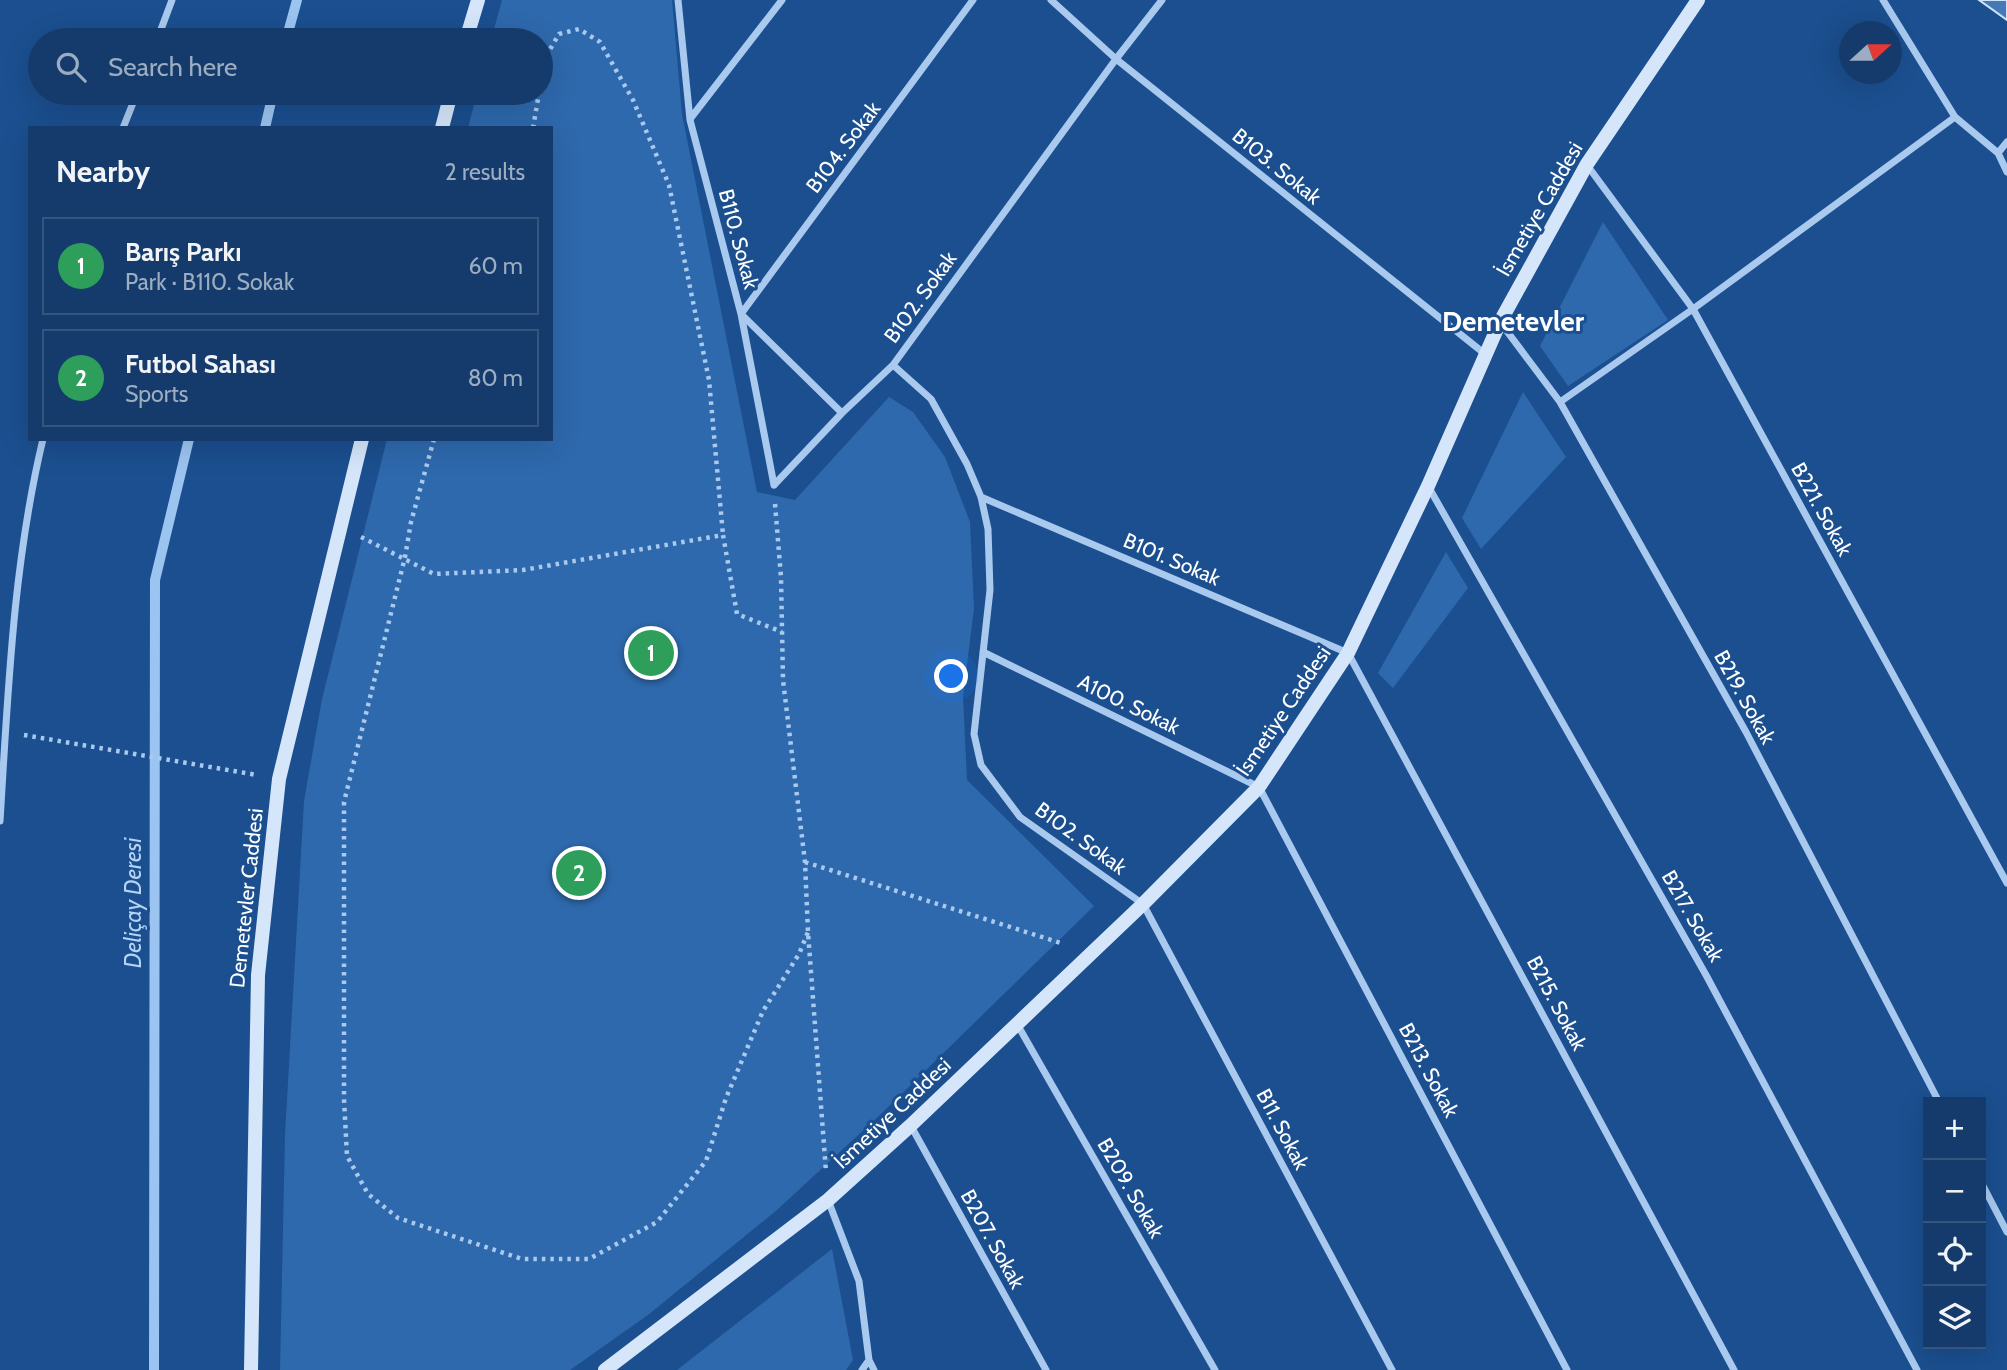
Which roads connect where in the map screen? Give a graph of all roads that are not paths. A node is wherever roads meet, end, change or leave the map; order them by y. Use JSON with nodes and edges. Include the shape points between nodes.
{"nodes":[{"id":1,"x":172,"y":0,"type":"edge"},
{"id":2,"x":478,"y":0,"type":"edge"},
{"id":3,"x":678,"y":0,"type":"edge"},
{"id":4,"x":782,"y":0,"type":"edge"},
{"id":5,"x":973,"y":0,"type":"edge"},
{"id":6,"x":1051,"y":0,"type":"edge"},
{"id":7,"x":1162,"y":0,"type":"edge"},
{"id":8,"x":1698,"y":0,"type":"edge"},
{"id":9,"x":1882,"y":0,"type":"edge"},
{"id":10,"x":162,"y":28,"type":"edge"},
{"id":11,"x":470,"y":28,"type":"edge"},
{"id":12,"x":1116,"y":58,"type":"junction"},
{"id":13,"x":132,"y":105,"type":"edge"},
{"id":14,"x":448,"y":105,"type":"edge"},
{"id":15,"x":1955,"y":117,"type":"junction"},
{"id":16,"x":690,"y":120,"type":"junction"},
{"id":17,"x":124,"y":126,"type":"edge"},
{"id":18,"x":443,"y":126,"type":"edge"},
{"id":19,"x":2007,"y":142,"type":"edge"},
{"id":20,"x":1998,"y":153,"type":"junction"},
{"id":21,"x":1587,"y":164,"type":"junction"},
{"id":22,"x":2007,"y":172,"type":"edge"},
{"id":23,"x":1693,"y":309,"type":"junction"},
{"id":24,"x":741,"y":314,"type":"junction"},
{"id":25,"x":1500,"y":321,"type":"junction"},
{"id":26,"x":1485,"y":355,"type":"junction"},
{"id":27,"x":893,"y":365,"type":"junction"},
{"id":28,"x":1560,"y":402,"type":"junction"},
{"id":29,"x":842,"y":413,"type":"junction"},
{"id":30,"x":43,"y":441,"type":"edge"},
{"id":31,"x":362,"y":441,"type":"edge"},
{"id":32,"x":1427,"y":486,"type":"junction"},
{"id":33,"x":981,"y":497,"type":"junction"},
{"id":34,"x":0,"y":644,"type":"edge"},
{"id":35,"x":11,"y":645,"type":"junction"},
{"id":36,"x":983,"y":652,"type":"junction"},
{"id":37,"x":1348,"y":653,"type":"junction"},
{"id":38,"x":3,"y":739,"type":"edge"},
{"id":39,"x":1259,"y":787,"type":"junction"},
{"id":40,"x":0,"y":821,"type":"edge"},
{"id":41,"x":2007,"y":883,"type":"edge"},
{"id":42,"x":1143,"y":904,"type":"junction"},
{"id":43,"x":1017,"y":1024,"type":"junction"},
{"id":44,"x":1936,"y":1097,"type":"edge"},
{"id":45,"x":911,"y":1126,"type":"junction"},
{"id":46,"x":1986,"y":1192,"type":"edge"},
{"id":47,"x":828,"y":1200,"type":"junction"},
{"id":48,"x":2007,"y":1232,"type":"edge"},
{"id":49,"x":869,"y":1360,"type":"junction"},
{"id":50,"x":251,"y":1370,"type":"edge"},
{"id":51,"x":605,"y":1370,"type":"edge"},
{"id":52,"x":862,"y":1370,"type":"edge"},
{"id":53,"x":874,"y":1370,"type":"edge"},
{"id":54,"x":1046,"y":1370,"type":"edge"},
{"id":55,"x":1215,"y":1370,"type":"edge"},
{"id":56,"x":1392,"y":1370,"type":"edge"},
{"id":57,"x":1567,"y":1370,"type":"edge"},
{"id":58,"x":1734,"y":1370,"type":"edge"},
{"id":59,"x":1917,"y":1370,"type":"edge"}],
"edges":[{"from":1,"to":10,"type":"street"},
{"from":2,"to":11,"type":"main road"},
{"from":3,"to":16,"type":"street","name":"B110. Sokak"},
{"from":4,"to":16,"type":"street"},
{"from":5,"to":24,"type":"street","name":"B104. Sokak"},
{"from":6,"to":12,"type":"street","name":"B103. Sokak"},
{"from":7,"to":12,"type":"street","name":"B102. Sokak"},
{"from":8,"to":21,"type":"main road","name":"İsmetiye Caddesi"},
{"from":9,"to":15,"type":"street"},
{"from":12,"to":26,"type":"street","name":"B103. Sokak"},
{"from":12,"to":27,"type":"street","name":"B102. Sokak"},
{"from":13,"to":17,"type":"street"},
{"from":14,"to":18,"type":"main road"},
{"from":15,"to":20,"type":"street"},
{"from":15,"to":23,"type":"street"},
{"from":16,"to":24,"type":"street","name":"B110. Sokak"},
{"from":19,"to":20,"type":"street"},
{"from":20,"to":22,"type":"street"},
{"from":21,"to":23,"type":"street","name":"B221. Sokak"},
{"from":21,"to":25,"type":"main road","name":"İsmetiye Caddesi"},
{"from":23,"to":28,"type":"street"},
{"from":23,"to":41,"type":"street","name":"B221. Sokak"},
{"from":24,"to":29,"type":"street"},
{"from":24,"to":29,"type":"street","name":"B110. Sokak","via":[[774,485]]},
{"from":25,"to":26,"type":"main road","name":"İsmetiye Caddesi"},
{"from":25,"to":28,"type":"street","name":"B219. Sokak"},
{"from":26,"to":32,"type":"main road","name":"İsmetiye Caddesi"},
{"from":27,"to":29,"type":"street"},
{"from":27,"to":33,"type":"street","name":"B102. Sokak","via":[[931,400]]},
{"from":28,"to":44,"type":"street","name":"B219. Sokak","via":[[1746,732]]},
{"from":30,"to":35,"type":"street","via":[[31,492]]},
{"from":31,"to":50,"type":"main road","name":"Demetevler Caddesi","via":[[279,779],[258,975]]},
{"from":32,"to":37,"type":"main road","name":"İsmetiye Caddesi"},
{"from":32,"to":59,"type":"street","name":"B217. Sokak","via":[[1706,975]]},
{"from":33,"to":36,"type":"street","name":"B102. Sokak","via":[[988,529],[990,590]]},
{"from":33,"to":37,"type":"street","name":"B101. Sokak"},
{"from":34,"to":35,"type":"street"},
{"from":35,"to":38,"type":"street"},
{"from":36,"to":39,"type":"street","name":"A100. Sokak"},
{"from":36,"to":42,"type":"street","name":"B102. Sokak","via":[[974,734],[981,765],[1020,817]]},
{"from":37,"to":39,"type":"main road","name":"İsmetiye Caddesi"},
{"from":37,"to":58,"type":"street","name":"B215. Sokak"},
{"from":38,"to":40,"type":"street"},
{"from":39,"to":42,"type":"main road","name":"İsmetiye Caddesi"},
{"from":39,"to":57,"type":"street","name":"B213. Sokak"},
{"from":42,"to":43,"type":"main road","name":"İsmetiye Caddesi"},
{"from":42,"to":56,"type":"street","name":"B11. Sokak"},
{"from":43,"to":45,"type":"main road","name":"İsmetiye Caddesi"},
{"from":43,"to":55,"type":"street","name":"B209. Sokak"},
{"from":45,"to":47,"type":"main road","name":"İsmetiye Caddesi"},
{"from":45,"to":54,"type":"street","name":"B207. Sokak"},
{"from":46,"to":48,"type":"street"},
{"from":47,"to":49,"type":"street","via":[[859,1281]]},
{"from":47,"to":51,"type":"main road","name":"İsmetiye Caddesi"},
{"from":49,"to":52,"type":"street"},
{"from":49,"to":53,"type":"street"}]}
